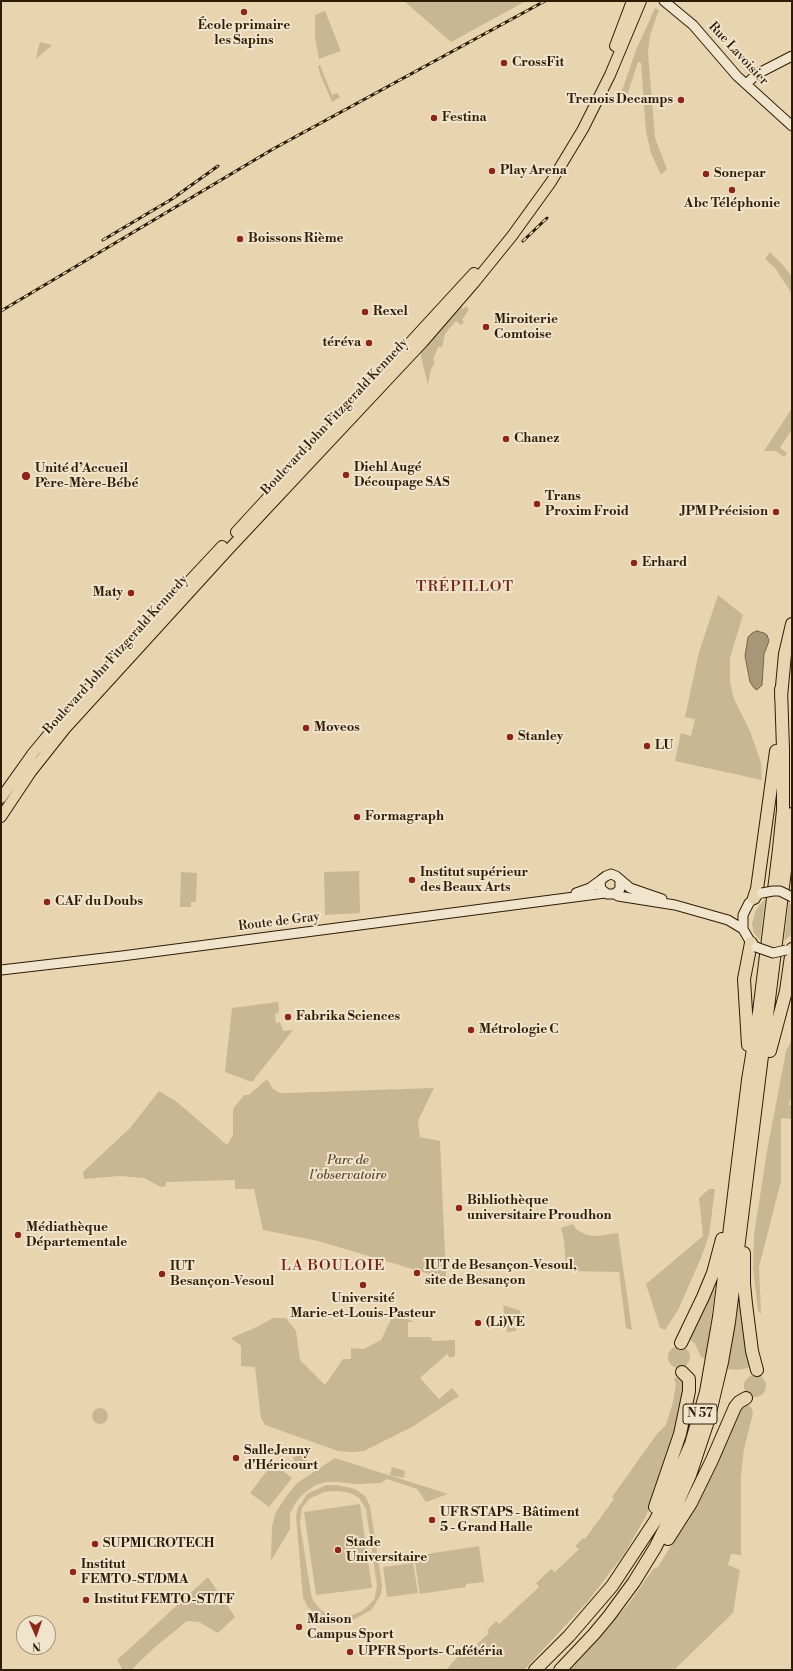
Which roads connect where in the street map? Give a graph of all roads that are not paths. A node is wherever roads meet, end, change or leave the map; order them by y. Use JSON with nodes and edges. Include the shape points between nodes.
{"nodes":[{"id":1,"x":632,"y":1,"type":"edge"},
{"id":2,"x":641,"y":1,"type":"edge"},
{"id":3,"x":664,"y":1,"type":"edge"},
{"id":4,"x":792,"y":56,"type":"edge"},
{"id":5,"x":746,"y":84,"type":"junction"},
{"id":6,"x":792,"y":126,"type":"edge"},
{"id":7,"x":792,"y":624,"type":"edge"},
{"id":8,"x":781,"y":689,"type":"junction"},
{"id":9,"x":1,"y":798,"type":"edge"},
{"id":10,"x":792,"y":814,"type":"edge"},
{"id":11,"x":1,"y":817,"type":"edge"},
{"id":12,"x":601,"y":880,"type":"junction"},
{"id":13,"x":620,"y":880,"type":"junction"},
{"id":14,"x":605,"y":893,"type":"junction"},
{"id":15,"x":615,"y":894,"type":"junction"},
{"id":16,"x":758,"y":896,"type":"junction"},
{"id":17,"x":792,"y":897,"type":"edge"},
{"id":18,"x":561,"y":899,"type":"junction"},
{"id":19,"x":675,"y":905,"type":"junction"},
{"id":20,"x":745,"y":910,"type":"junction"},
{"id":21,"x":714,"y":916,"type":"junction"},
{"id":22,"x":743,"y":929,"type":"junction"},
{"id":23,"x":753,"y":945,"type":"junction"},
{"id":24,"x":790,"y":949,"type":"edge"},
{"id":25,"x":1,"y":970,"type":"edge"},
{"id":26,"x":748,"y":1080,"type":"junction"},
{"id":27,"x":758,"y":1099,"type":"junction"},
{"id":28,"x":736,"y":1180,"type":"junction"},
{"id":29,"x":744,"y":1207,"type":"junction"},
{"id":30,"x":682,"y":1343,"type":"dead end"},
{"id":31,"x":757,"y":1370,"type":"dead end"},
{"id":32,"x":682,"y":1372,"type":"dead end"},
{"id":33,"x":746,"y":1398,"type":"dead end"},
{"id":34,"x":634,"y":1582,"type":"junction"},
{"id":35,"x":585,"y":1618,"type":"junction"},
{"id":36,"x":535,"y":1670,"type":"edge"},
{"id":37,"x":560,"y":1670,"type":"edge"}],
"edges":[{"from":1,"to":9,"type":"main road","name":"Boulevard John Fitzgerald Kennedy","via":[[604,70],[577,126],[547,177],[494,250],[68,712],[33,753]]},
{"from":2,"to":11,"type":"main road","name":"Boulevard John Fitzgerald Kennedy","via":[[610,75],[583,129],[551,182],[512,236],[423,342],[65,729],[31,772]]},
{"from":3,"to":5,"type":"main road","name":"Rue Lavoisier","via":[[693,25]]},
{"from":4,"to":5,"type":"main road","via":[[757,74]]},
{"from":5,"to":6,"type":"main road","name":"Rue Lavoisier"},
{"from":7,"to":8,"type":"highway","number":"N 57"},
{"from":8,"to":16,"type":"highway","via":[[774,776]]},
{"from":8,"to":26,"type":"highway","number":"N 57","via":[[783,810],[761,997]]},
{"from":10,"to":27,"type":"highway","number":"N 57"},
{"from":12,"to":13,"type":"main road","via":[[611,874]]},
{"from":12,"to":14,"type":"main road","via":[[601,887]]},
{"from":12,"to":18,"type":"main road","name":"Route de Gray","via":[[583,891]]},
{"from":13,"to":15,"type":"main road","via":[[620,889]]},
{"from":13,"to":19,"type":"main road","via":[[630,888],[652,894]]},
{"from":14,"to":15,"type":"main road"},
{"from":14,"to":18,"type":"main road","name":"Route de Gray"},
{"from":15,"to":19,"type":"main road"},
{"from":16,"to":17,"type":"main road","bridge":true,"via":[[767,891],[780,891]]},
{"from":16,"to":20,"type":"main road"},
{"from":18,"to":25,"type":"main road","name":"Route de Gray"},
{"from":19,"to":21,"type":"main road"},
{"from":20,"to":21,"type":"main road","via":[[735,915]]},
{"from":20,"to":22,"type":"main road"},
{"from":21,"to":22,"type":"main road","via":[[728,920]]},
{"from":22,"to":23,"type":"main road"},
{"from":23,"to":24,"type":"main road","bridge":true,"via":[[774,953]]},
{"from":23,"to":26,"type":"highway","via":[[744,988]]},
{"from":24,"to":27,"type":"highway","via":[[786,991]]},
{"from":26,"to":28,"type":"highway","number":"N 57"},
{"from":27,"to":29,"type":"highway","number":"N 57"},
{"from":28,"to":30,"type":"highway","via":[[712,1273]]},
{"from":28,"to":35,"type":"highway","number":"N 57","via":[[713,1357],[706,1392],[690,1444],[655,1521],[612,1586]]},
{"from":29,"to":31,"type":"highway","via":[[744,1284],[752,1351]]},
{"from":29,"to":34,"type":"highway","number":"N 57","via":[[722,1362],[708,1421],[678,1504]]},
{"from":32,"to":35,"type":"highway","via":[[689,1379],[689,1391],[680,1434],[657,1502],[634,1545]]},
{"from":33,"to":34,"type":"highway","via":[[735,1407],[691,1503],[643,1575]]},
{"from":34,"to":37,"type":"highway","number":"N 57","via":[[594,1634]]},
{"from":35,"to":36,"type":"highway","number":"N 57"}]}
